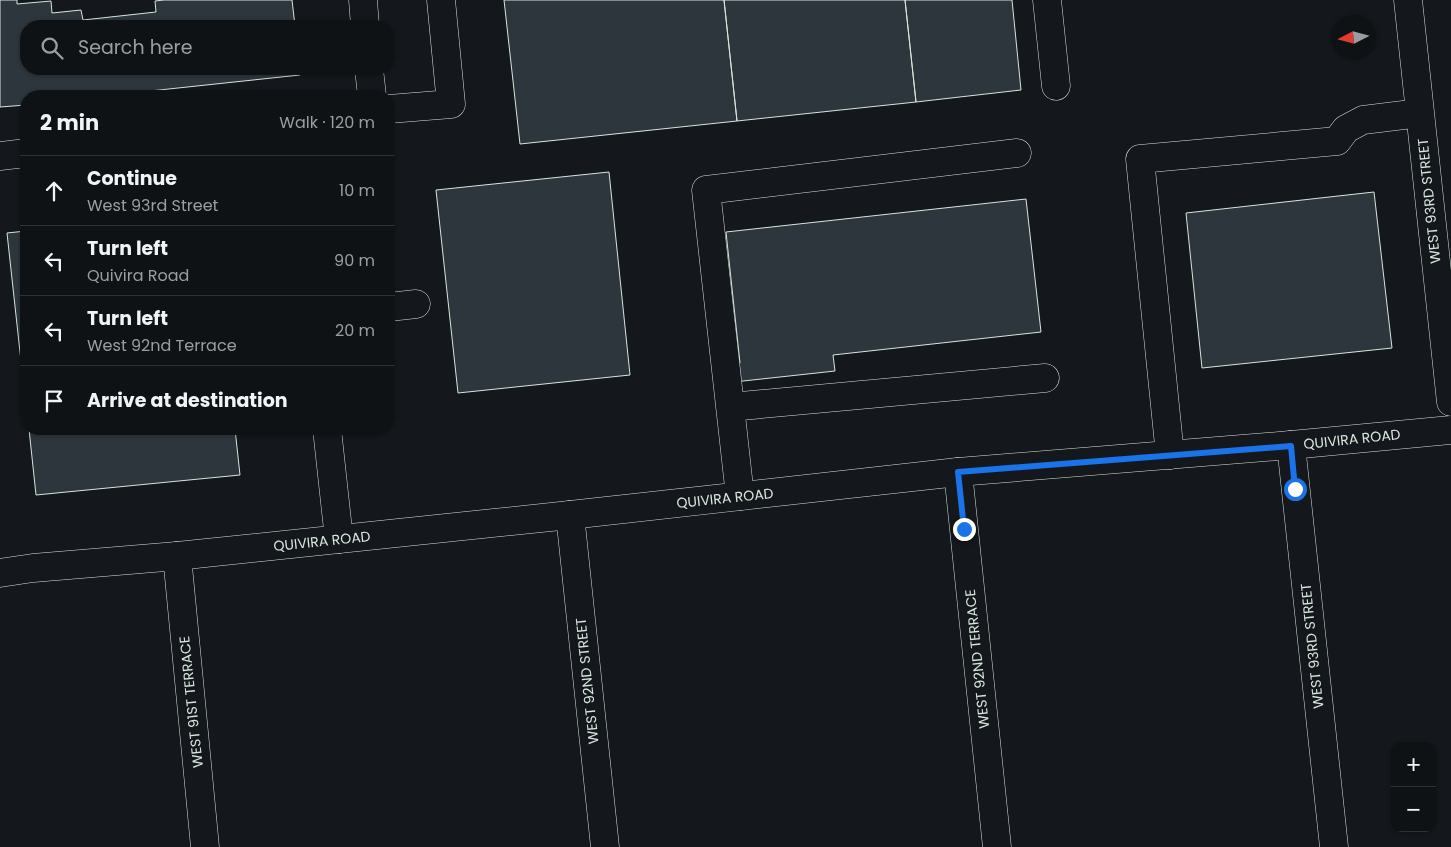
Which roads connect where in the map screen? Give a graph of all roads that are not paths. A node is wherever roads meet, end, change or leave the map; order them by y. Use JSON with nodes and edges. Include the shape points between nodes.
{"nodes":[{"id":1,"x":363,"y":0,"type":"edge"},
{"id":2,"x":441,"y":0,"type":"edge"},
{"id":3,"x":1047,"y":0,"type":"edge"},
{"id":4,"x":1408,"y":0,"type":"edge"},
{"id":5,"x":365,"y":20,"type":"edge"},
{"id":6,"x":370,"y":75,"type":"edge"},
{"id":7,"x":1056,"y":86,"type":"dead end"},
{"id":8,"x":372,"y":90,"type":"edge"},
{"id":9,"x":395,"y":109,"type":"edge"},
{"id":10,"x":1420,"y":112,"type":"junction"},
{"id":11,"x":1017,"y":153,"type":"dead end"},
{"id":12,"x":20,"y":154,"type":"edge"},
{"id":13,"x":0,"y":156,"type":"edge"},
{"id":14,"x":416,"y":304,"type":"dead end"},
{"id":15,"x":395,"y":306,"type":"edge"},
{"id":16,"x":1046,"y":378,"type":"dead end"},
{"id":17,"x":1451,"y":402,"type":"edge"},
{"id":18,"x":730,"y":407,"type":"junction"},
{"id":19,"x":1451,"y":430,"type":"edge"},
{"id":20,"x":328,"y":435,"type":"edge"},
{"id":21,"x":1291,"y":446,"type":"junction"},
{"id":22,"x":1170,"y":455,"type":"junction"},
{"id":23,"x":958,"y":472,"type":"junction"},
{"id":24,"x":740,"y":496,"type":"junction"},
{"id":25,"x":570,"y":515,"type":"junction"},
{"id":26,"x":339,"y":539,"type":"junction"},
{"id":27,"x":177,"y":556,"type":"junction"},
{"id":28,"x":0,"y":573,"type":"edge"},
{"id":29,"x":206,"y":847,"type":"edge"},
{"id":30,"x":605,"y":847,"type":"edge"},
{"id":31,"x":997,"y":847,"type":"edge"},
{"id":32,"x":1334,"y":847,"type":"edge"}],
"edges":[{"from":1,"to":5,"type":"street"},
{"from":2,"to":9,"type":"street","via":[[452,104]]},
{"from":3,"to":7,"type":"street"},
{"from":4,"to":10,"type":"street","name":"WEST 93RD STREET"},
{"from":6,"to":8,"type":"street"},
{"from":10,"to":17,"type":"street","name":"WEST 93RD STREET"},
{"from":10,"to":22,"type":"street","via":[[1363,120],[1346,129],[1337,141],[1140,159]]},
{"from":11,"to":18,"type":"street","via":[[706,190]]},
{"from":12,"to":13,"type":"street"},
{"from":14,"to":15,"type":"street"},
{"from":16,"to":18,"type":"street"},
{"from":18,"to":24,"type":"street"},
{"from":19,"to":21,"type":"street","name":"QUIVIRA ROAD"},
{"from":20,"to":26,"type":"street"},
{"from":21,"to":22,"type":"street","name":"QUIVIRA ROAD"},
{"from":21,"to":32,"type":"street","name":"WEST 93RD STREET"},
{"from":22,"to":23,"type":"street","name":"QUIVIRA ROAD"},
{"from":23,"to":24,"type":"street","name":"QUIVIRA ROAD"},
{"from":23,"to":31,"type":"street","name":"WEST 92ND TERRACE"},
{"from":24,"to":25,"type":"street","name":"QUIVIRA ROAD"},
{"from":25,"to":26,"type":"street","name":"QUIVIRA ROAD"},
{"from":25,"to":30,"type":"street","name":"WEST 92ND STREET"},
{"from":26,"to":27,"type":"street","name":"QUIVIRA ROAD"},
{"from":27,"to":28,"type":"street","name":"QUIVIRA ROAD"},
{"from":27,"to":29,"type":"street","name":"WEST 91ST TERRACE"}]}
